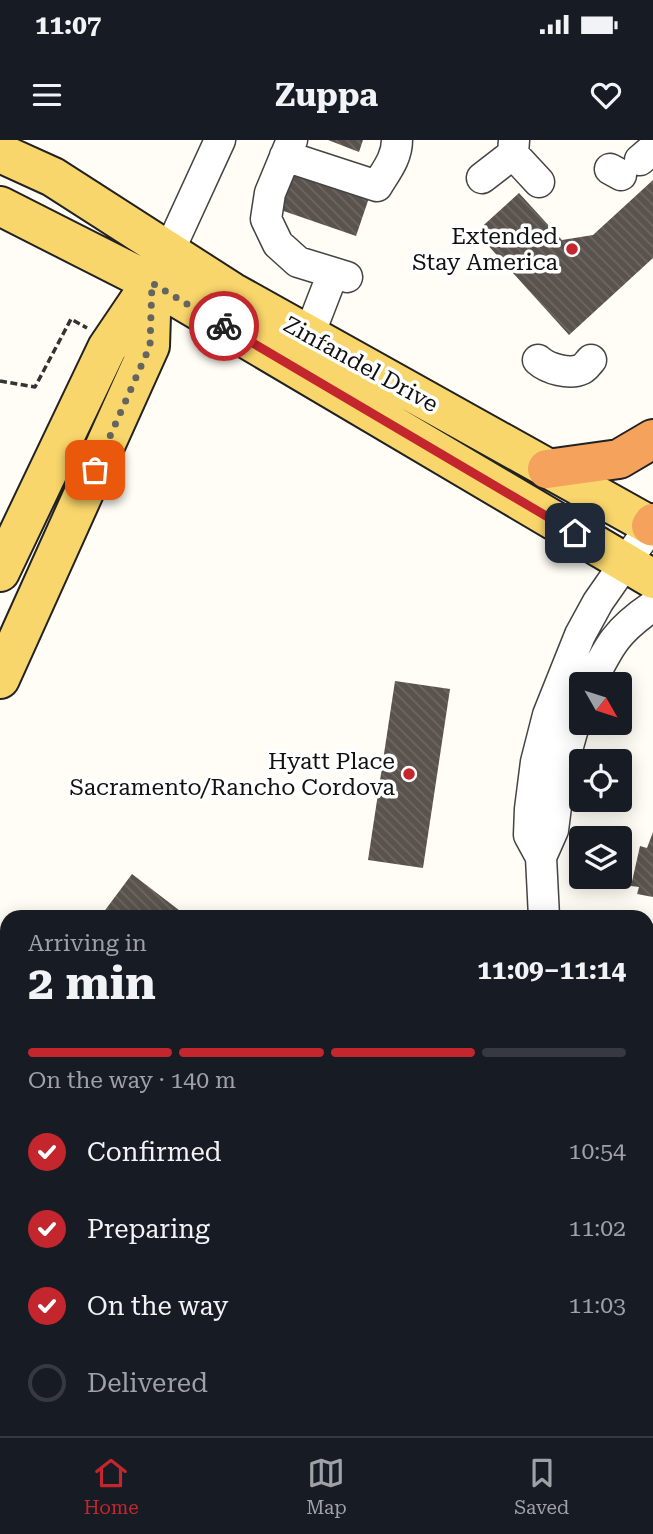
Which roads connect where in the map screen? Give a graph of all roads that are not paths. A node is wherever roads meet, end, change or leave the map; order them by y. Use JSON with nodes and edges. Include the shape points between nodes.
{"nodes":[{"id":1,"x":220,"y":140,"type":"edge"},
{"id":2,"x":397,"y":140,"type":"edge"},
{"id":3,"x":513,"y":147,"type":"edge"},
{"id":4,"x":289,"y":148,"type":"edge"},
{"id":5,"x":0,"y":153,"type":"edge"},
{"id":6,"x":482,"y":178,"type":"dead end"},
{"id":7,"x":539,"y":183,"type":"dead end"},
{"id":8,"x":0,"y":206,"type":"edge"},
{"id":9,"x":160,"y":267,"type":"junction"},
{"id":10,"x":309,"y":335,"type":"junction"},
{"id":11,"x":538,"y":360,"type":"dead end"},
{"id":12,"x":591,"y":360,"type":"dead end"},
{"id":13,"x":653,"y":439,"type":"edge"},
{"id":14,"x":547,"y":469,"type":"junction"},
{"id":15,"x":653,"y":526,"type":"edge"},
{"id":16,"x":640,"y":571,"type":"edge"},
{"id":17,"x":0,"y":572,"type":"edge"},
{"id":18,"x":653,"y":606,"type":"edge"},
{"id":19,"x":596,"y":672,"type":"edge"},
{"id":20,"x":0,"y":679,"type":"edge"},
{"id":21,"x":571,"y":735,"type":"edge"},
{"id":22,"x":541,"y":857,"type":"junction"},
{"id":23,"x":544,"y":910,"type":"edge"}],
"edges":[{"from":1,"to":9,"type":"street"},
{"from":2,"to":4,"type":"street","via":[[393,161],[377,186]]},
{"from":3,"to":6,"type":"street"},
{"from":3,"to":7,"type":"street"},
{"from":4,"to":10,"type":"street","via":[[270,193],[265,219],[278,244],[298,262],[340,275]]},
{"from":5,"to":9,"type":"main road","name":"Zinfandel Drive","via":[[53,177]]},
{"from":8,"to":9,"type":"main road","name":"Zinfandel Drive"},
{"from":9,"to":10,"type":"main road","name":"Zinfandel Drive","via":[[232,292]]},
{"from":9,"to":16,"type":"main road","name":"Zinfandel Drive"},
{"from":9,"to":17,"type":"main road","via":[[107,348]]},
{"from":9,"to":20,"type":"main road","via":[[150,346]]},
{"from":10,"to":14,"type":"main road","name":"Zinfandel Drive"},
{"from":11,"to":12,"type":"street","via":[[560,371],[581,370]]},
{"from":13,"to":14,"type":"highway","via":[[619,459]]},
{"from":14,"to":15,"type":"main road","name":"Zinfandel Drive"},
{"from":15,"to":16,"type":"street"},
{"from":16,"to":22,"type":"street","via":[[598,602],[548,715],[530,809],[529,835]]},
{"from":18,"to":19,"type":"street","via":[[622,630]]},
{"from":21,"to":22,"type":"street","via":[[553,830]]},
{"from":22,"to":23,"type":"street"}]}
